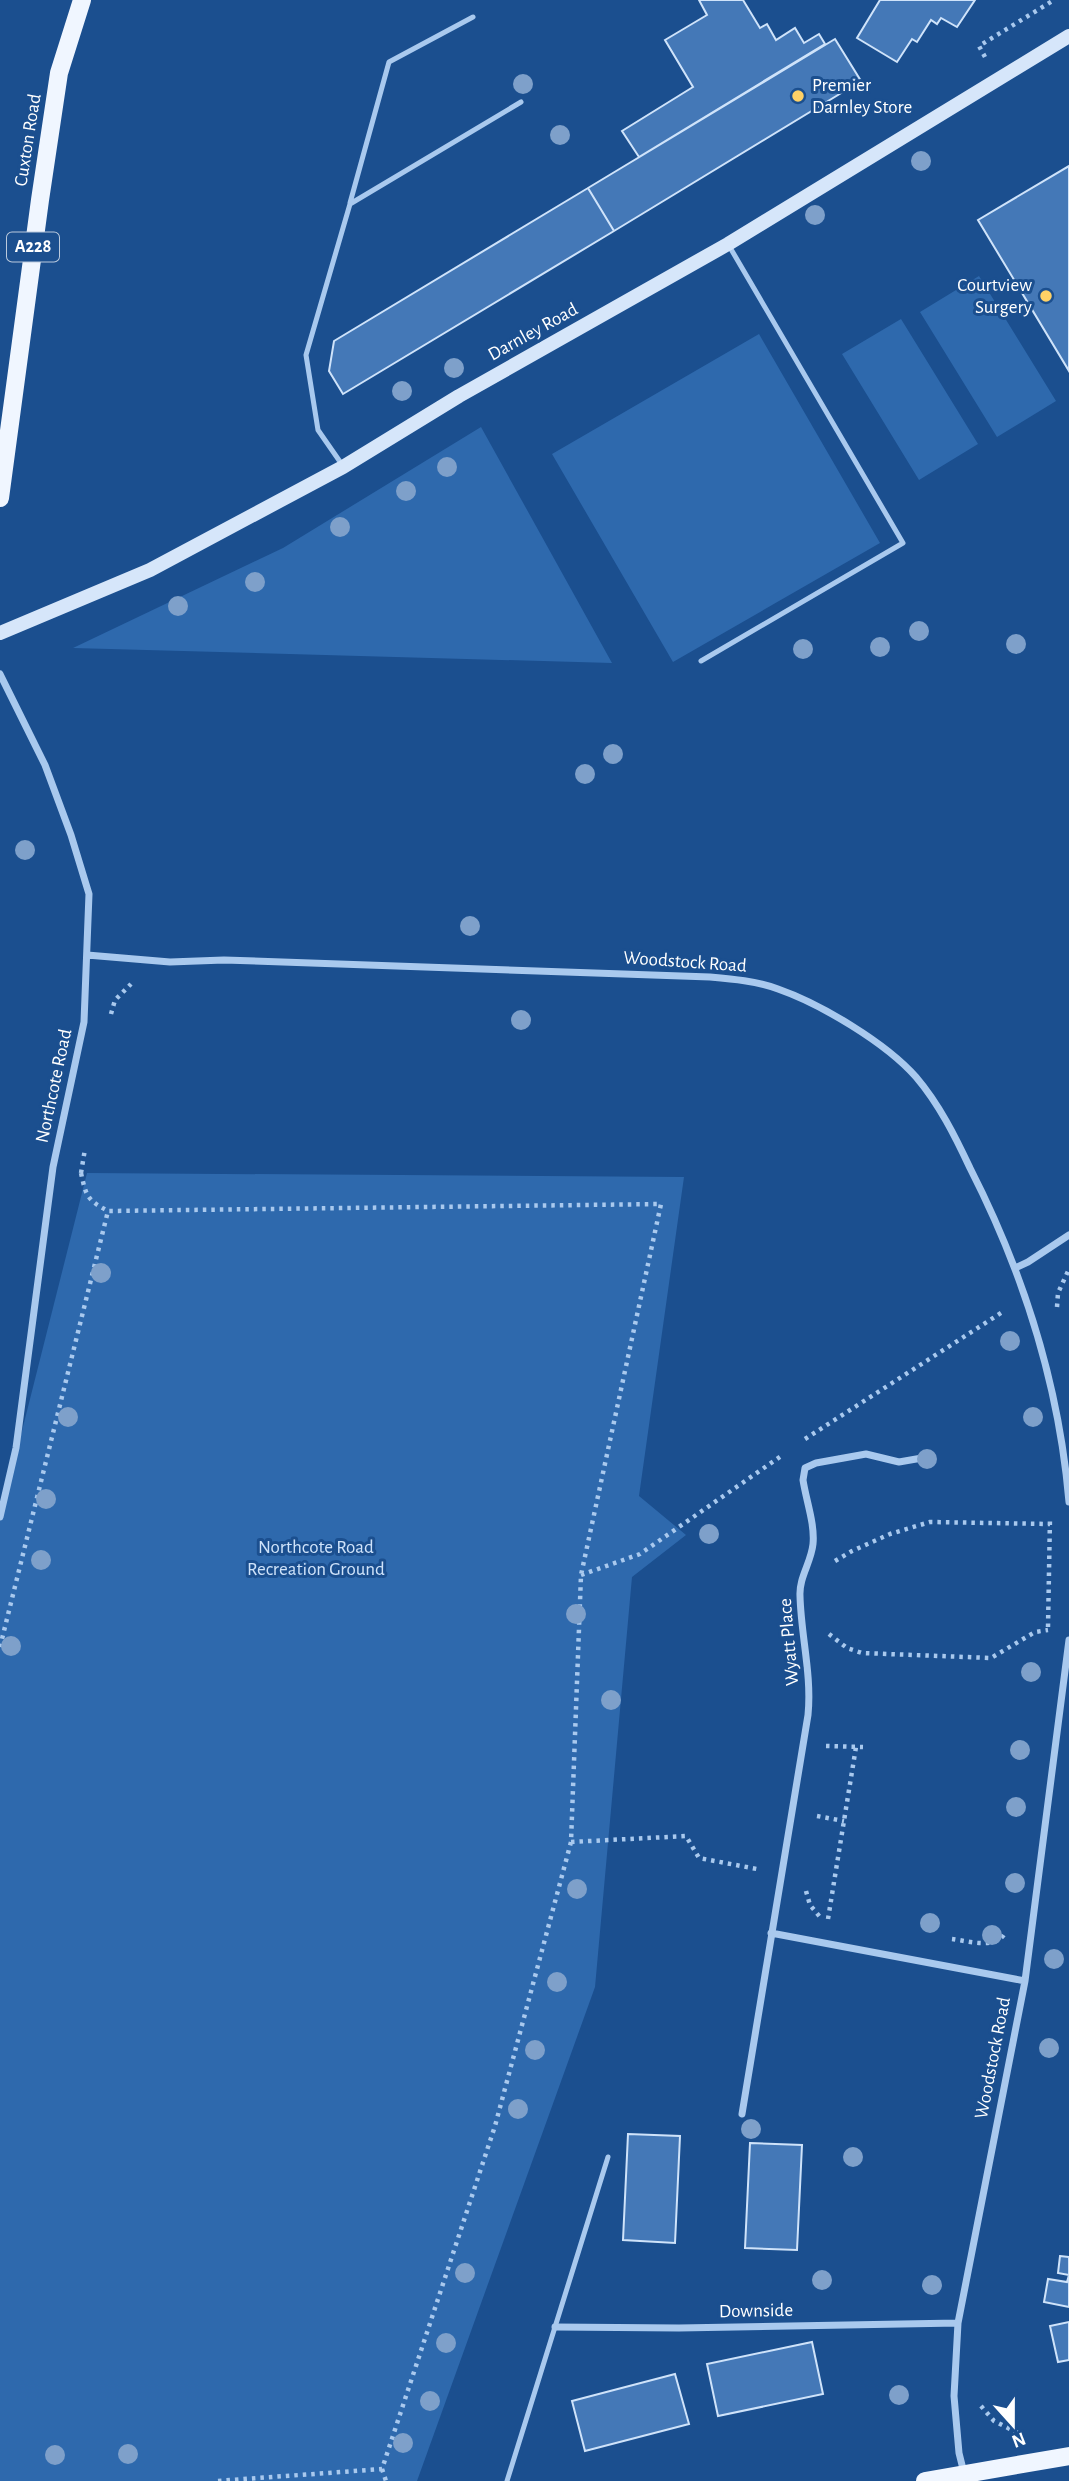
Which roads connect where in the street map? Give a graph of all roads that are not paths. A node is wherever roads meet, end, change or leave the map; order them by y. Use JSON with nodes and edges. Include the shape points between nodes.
{"nodes":[{"id":1,"x":82,"y":0,"type":"edge"},
{"id":2,"x":473,"y":17,"type":"dead end"},
{"id":3,"x":1069,"y":36,"type":"edge"},
{"id":4,"x":521,"y":102,"type":"dead end"},
{"id":5,"x":350,"y":204,"type":"junction"},
{"id":6,"x":728,"y":244,"type":"junction"},
{"id":7,"x":343,"y":467,"type":"junction"},
{"id":8,"x":0,"y":498,"type":"edge"},
{"id":9,"x":0,"y":633,"type":"edge"},
{"id":10,"x":701,"y":661,"type":"dead end"},
{"id":11,"x":0,"y":674,"type":"edge"},
{"id":12,"x":87,"y":955,"type":"junction"},
{"id":13,"x":1069,"y":1235,"type":"edge"},
{"id":14,"x":1015,"y":1268,"type":"junction"},
{"id":15,"x":922,"y":1458,"type":"dead end"},
{"id":16,"x":1069,"y":1502,"type":"edge"},
{"id":17,"x":0,"y":1517,"type":"edge"},
{"id":18,"x":1069,"y":1640,"type":"edge"},
{"id":19,"x":771,"y":1933,"type":"junction"},
{"id":20,"x":1025,"y":1981,"type":"junction"},
{"id":21,"x":742,"y":2114,"type":"dead end"},
{"id":22,"x":608,"y":2157,"type":"dead end"},
{"id":23,"x":958,"y":2323,"type":"junction"},
{"id":24,"x":555,"y":2327,"type":"junction"},
{"id":25,"x":1069,"y":2456,"type":"edge"},
{"id":26,"x":964,"y":2477,"type":"edge"},
{"id":27,"x":507,"y":2481,"type":"edge"},
{"id":28,"x":925,"y":2481,"type":"edge"},
{"id":29,"x":985,"y":2481,"type":"edge"}],
"edges":[{"from":1,"to":8,"type":"main road","name":"Cuxton Road","number":"A228","via":[[60,72]]},
{"from":2,"to":5,"type":"lane","via":[[389,62]]},
{"from":3,"to":6,"type":"street","name":"Darnley Road"},
{"from":4,"to":5,"type":"lane"},
{"from":5,"to":7,"type":"lane","via":[[306,355],[318,430]]},
{"from":6,"to":7,"type":"street","name":"Darnley Road"},
{"from":6,"to":10,"type":"lane","via":[[903,543]]},
{"from":7,"to":9,"type":"street","name":"Darnley Road","via":[[150,570]]},
{"from":11,"to":12,"type":"street","name":"Northcote Road","via":[[45,765],[71,835],[89,894]]},
{"from":12,"to":14,"type":"street","name":"Woodstock Road","via":[[170,962],[710,977],[776,988],[875,1042],[914,1075],[952,1132]]},
{"from":12,"to":17,"type":"street","name":"Northcote Road","via":[[84,1022],[53,1167],[16,1448]]},
{"from":13,"to":14,"type":"street"},
{"from":14,"to":16,"type":"street","name":"Woodstock Road","via":[[1054,1397]]},
{"from":15,"to":19,"type":"street","name":"Wyatt Place","via":[[899,1462],[866,1454],[805,1468],[813,1544],[800,1596],[810,1695]]},
{"from":18,"to":20,"type":"street","name":"Woodstock Road"},
{"from":19,"to":20,"type":"street"},
{"from":19,"to":21,"type":"street","name":"Wyatt Place"},
{"from":20,"to":23,"type":"street","name":"Woodstock Road"},
{"from":22,"to":24,"type":"lane"},
{"from":23,"to":24,"type":"street","name":"Downside"},
{"from":23,"to":26,"type":"street","name":"Woodstock Road","via":[[954,2396]]},
{"from":24,"to":27,"type":"lane"},
{"from":25,"to":26,"type":"main road"},
{"from":26,"to":28,"type":"main road"},
{"from":26,"to":29,"type":"main road"}]}
